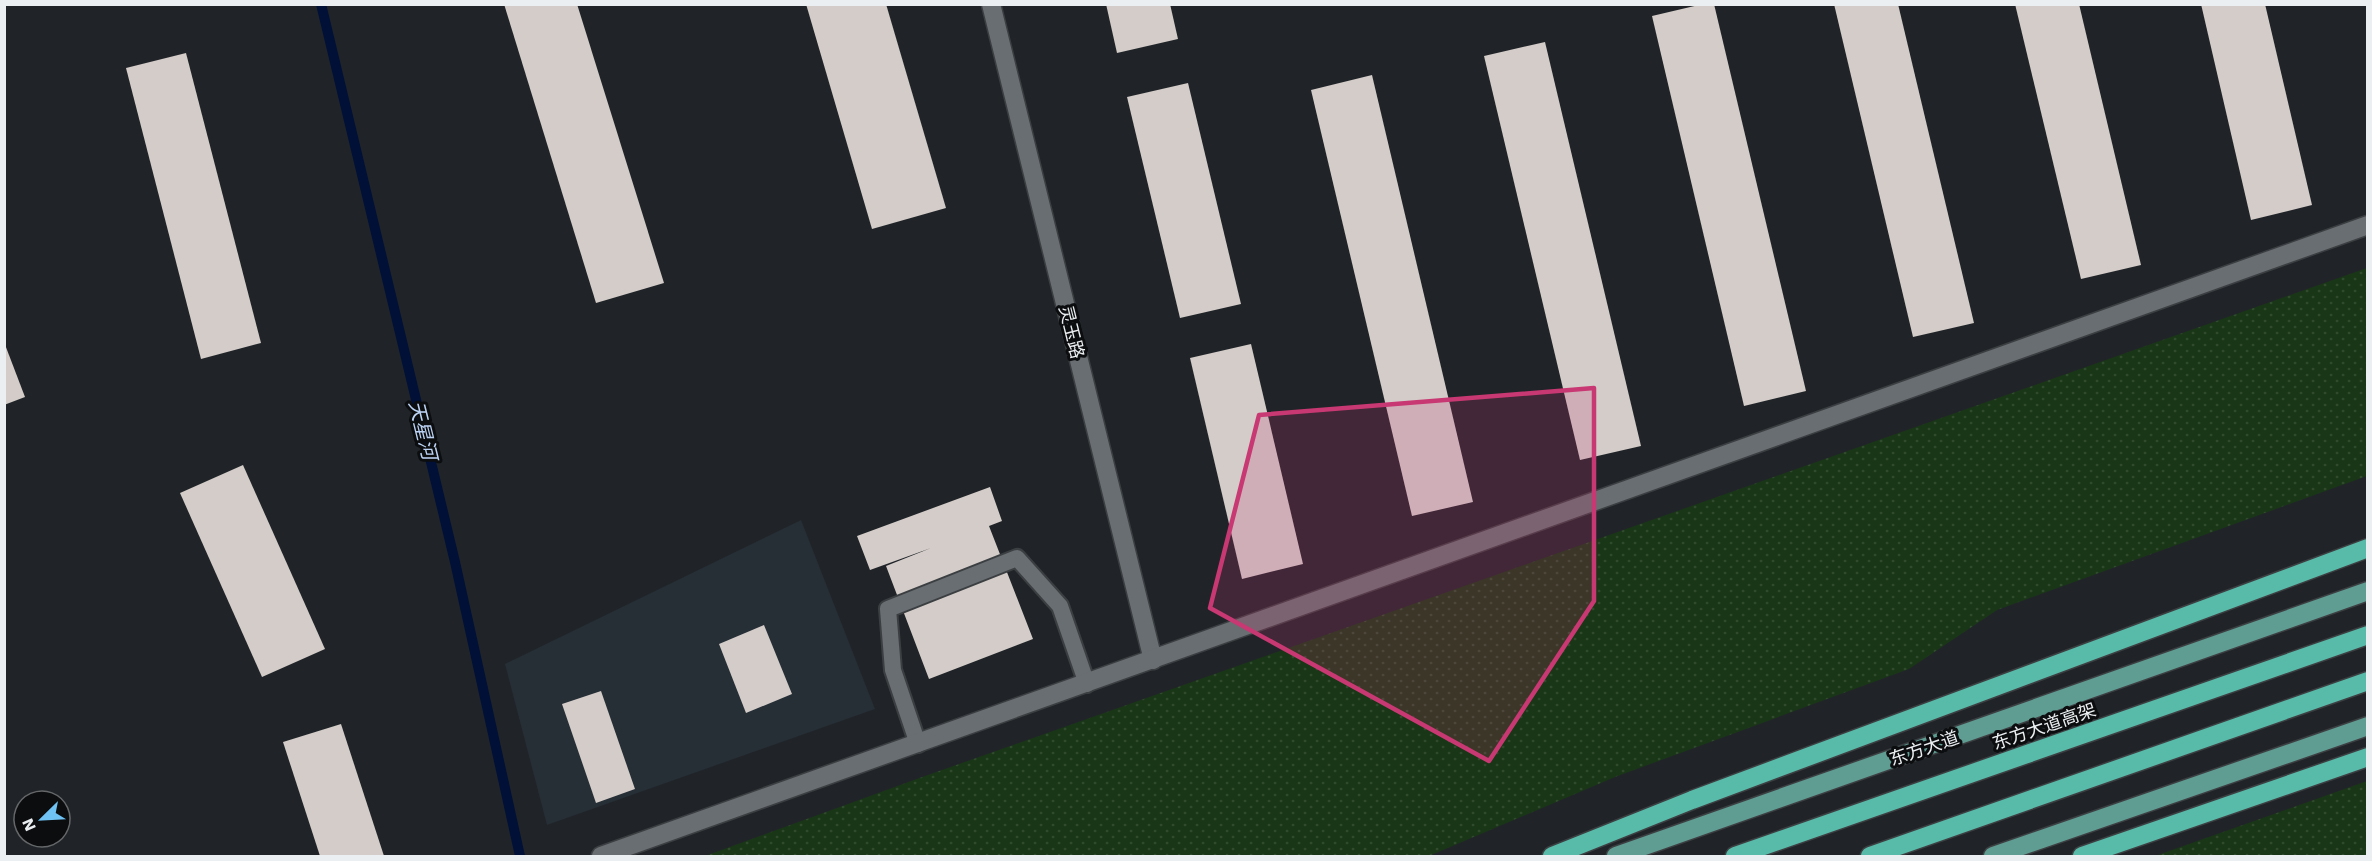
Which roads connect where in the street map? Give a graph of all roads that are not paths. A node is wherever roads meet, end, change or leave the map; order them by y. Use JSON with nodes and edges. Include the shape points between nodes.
{"nodes":[{"id":1,"x":990,"y":4,"type":"edge"},
{"id":2,"x":2367,"y":225,"type":"edge"},
{"id":3,"x":2367,"y":548,"type":"edge"},
{"id":4,"x":2367,"y":591,"type":"edge"},
{"id":5,"x":2367,"y":635,"type":"edge"},
{"id":6,"x":1153,"y":660,"type":"junction"},
{"id":7,"x":2367,"y":681,"type":"edge"},
{"id":8,"x":1087,"y":684,"type":"junction"},
{"id":9,"x":2367,"y":726,"type":"edge"},
{"id":10,"x":918,"y":744,"type":"junction"},
{"id":11,"x":2367,"y":757,"type":"edge"},
{"id":12,"x":601,"y":856,"type":"edge"},
{"id":13,"x":1552,"y":856,"type":"edge"},
{"id":14,"x":1616,"y":856,"type":"edge"},
{"id":15,"x":1735,"y":856,"type":"edge"},
{"id":16,"x":1870,"y":856,"type":"edge"},
{"id":17,"x":1993,"y":856,"type":"edge"},
{"id":18,"x":2082,"y":856,"type":"edge"}],
"edges":[{"from":1,"to":6,"type":"street","name":"灵玉路"},
{"from":2,"to":6,"type":"street"},
{"from":3,"to":13,"type":"highway"},
{"from":4,"to":14,"type":"main road","name":"东方大道"},
{"from":5,"to":15,"type":"highway","name":"东方大道高架"},
{"from":6,"to":8,"type":"street"},
{"from":7,"to":16,"type":"highway"},
{"from":8,"to":10,"type":"street"},
{"from":8,"to":10,"type":"lane","via":[[1060,606],[1017,558],[888,609],[893,670]]},
{"from":9,"to":17,"type":"main road"},
{"from":10,"to":12,"type":"street"},
{"from":11,"to":18,"type":"highway"}]}
